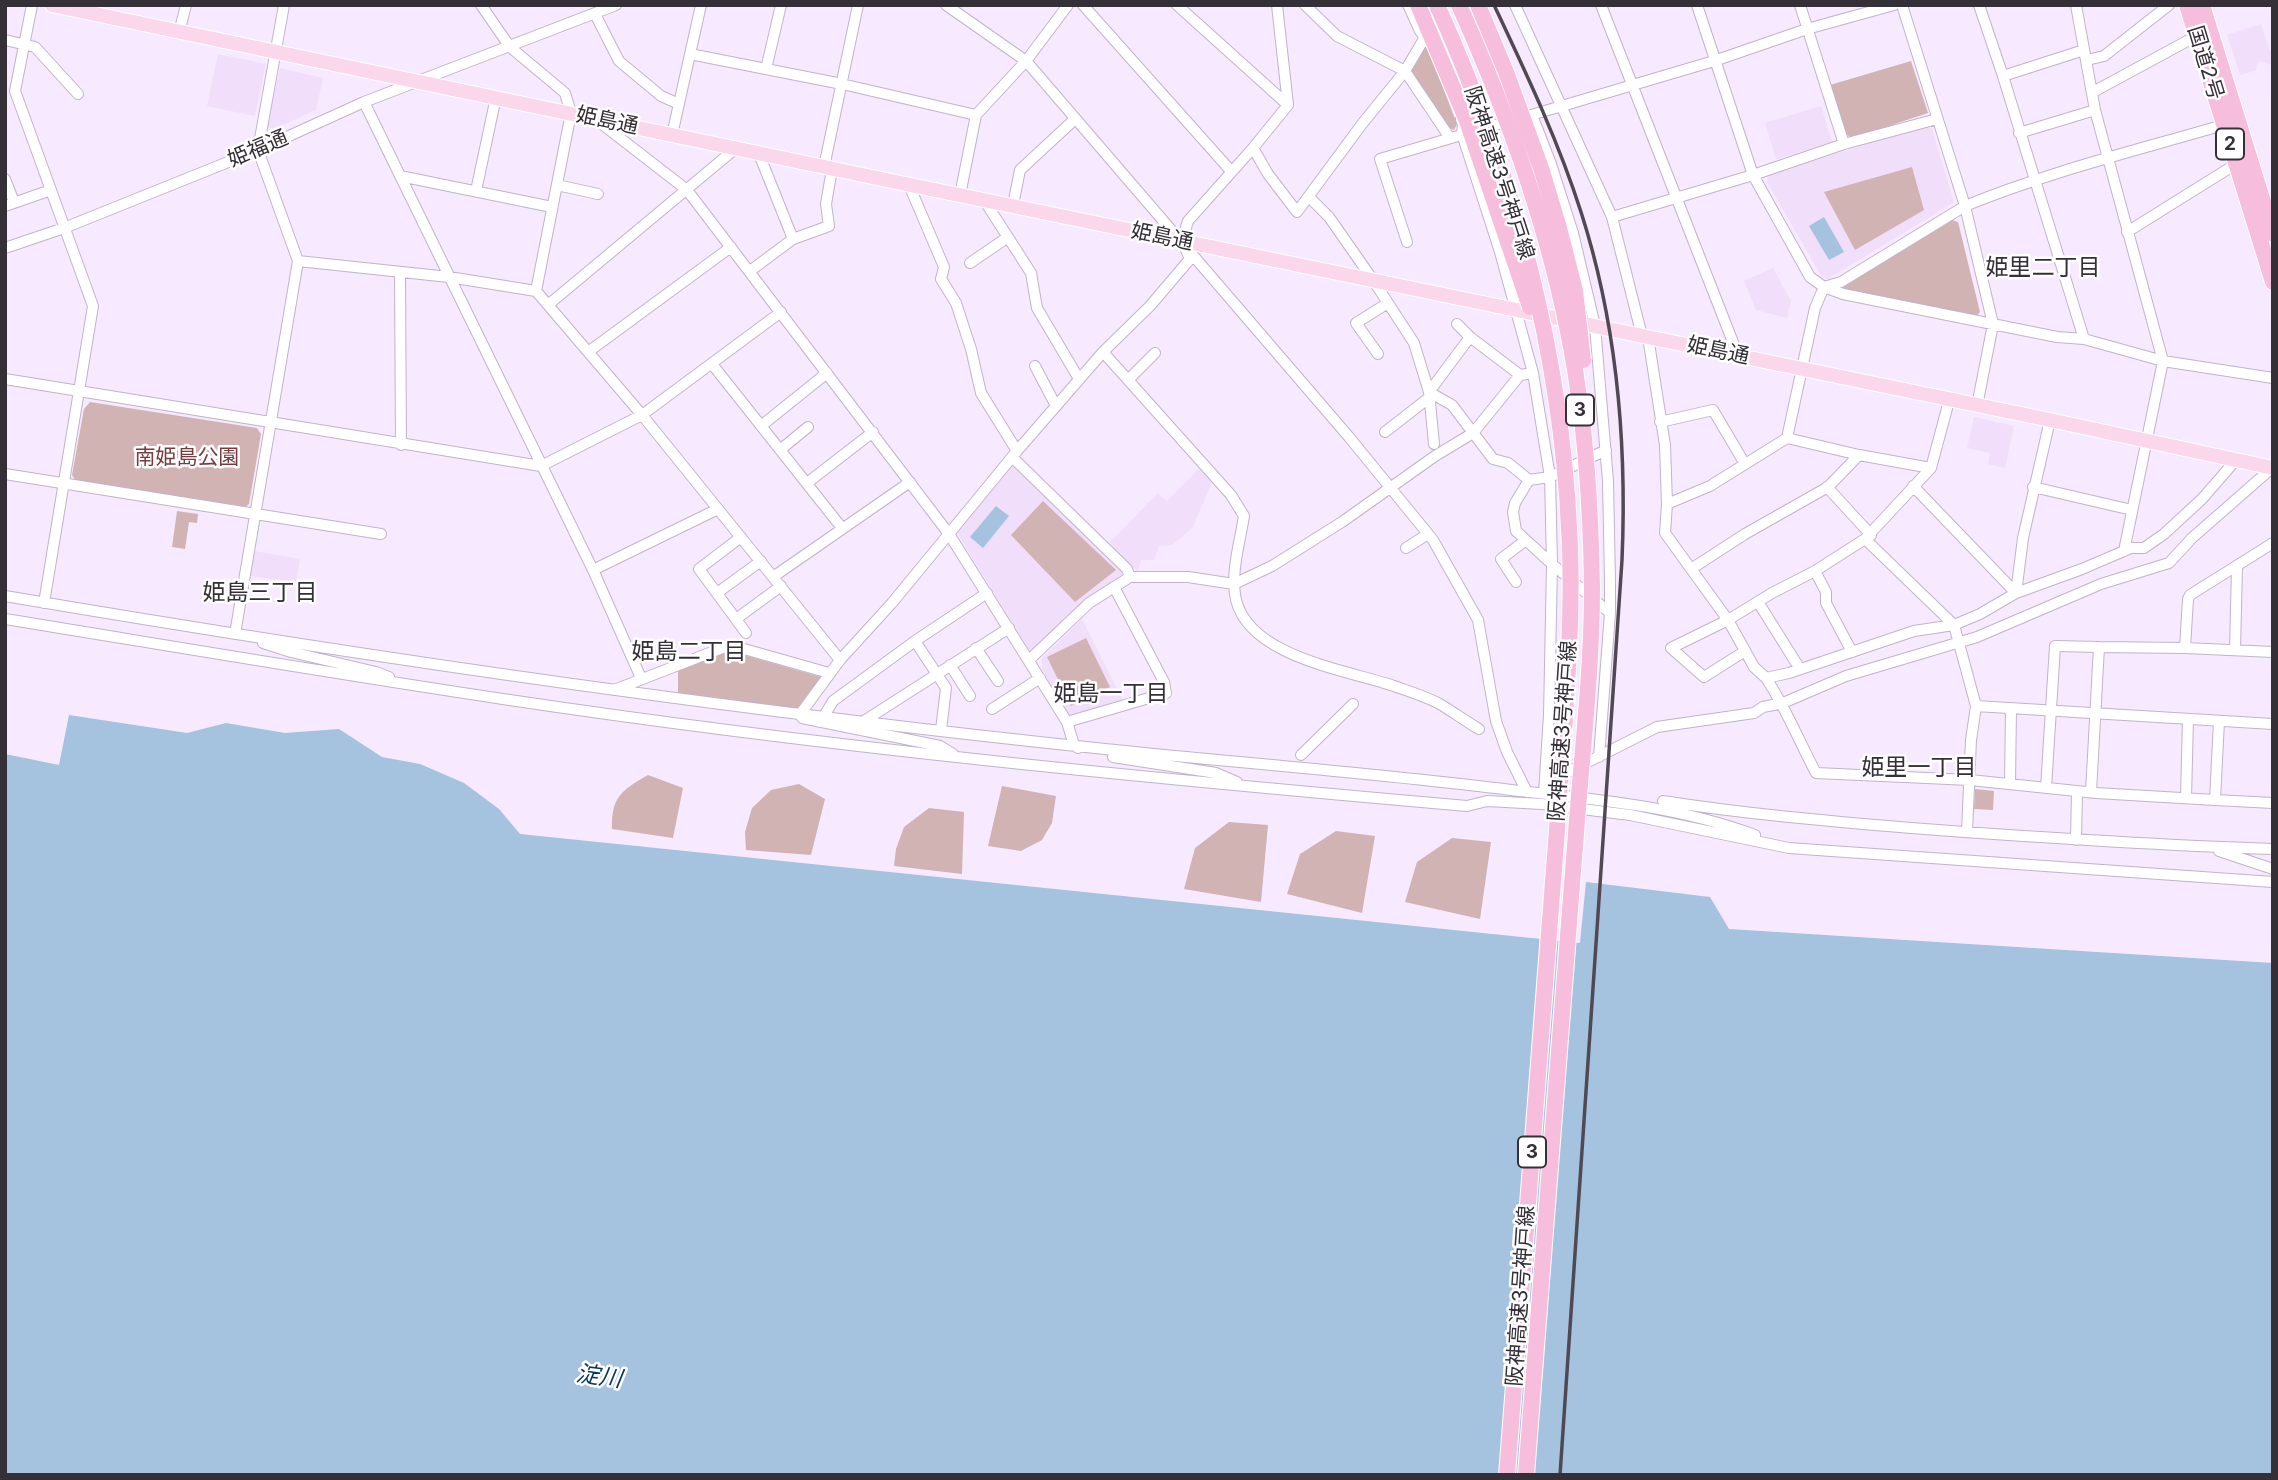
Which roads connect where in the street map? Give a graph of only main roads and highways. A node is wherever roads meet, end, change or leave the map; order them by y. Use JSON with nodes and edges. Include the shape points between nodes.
{"nodes":[{"id":1,"x":52,"y":5,"type":"edge"},
{"id":2,"x":1418,"y":5,"type":"edge"},
{"id":3,"x":1437,"y":5,"type":"edge"},
{"id":4,"x":1460,"y":5,"type":"edge"},
{"id":5,"x":1478,"y":5,"type":"edge"},
{"id":6,"x":2187,"y":5,"type":"edge"},
{"id":7,"x":2202,"y":5,"type":"edge"},
{"id":8,"x":2230,"y":123,"type":"junction"},
{"id":9,"x":2273,"y":234,"type":"edge"},
{"id":10,"x":2273,"y":282,"type":"edge"},
{"id":11,"x":1560,"y":415,"type":"junction"},
{"id":12,"x":2273,"y":468,"type":"edge"},
{"id":13,"x":1592,"y":592,"type":"junction"},
{"id":14,"x":1507,"y":1475,"type":"edge"},
{"id":15,"x":1526,"y":1475,"type":"edge"}],
"edges":[{"from":1,"to":12,"type":"main road","name":"姫島通"},
{"from":2,"to":11,"type":"highway","number":"3","bridge":true,"via":[[1520,272]]},
{"from":3,"to":11,"type":"highway","name":"阪神高速3号神戸線","number":"3","bridge":true,"via":[[1491,136],[1516,213]]},
{"from":4,"to":13,"type":"highway","name":"阪神高速3号神戸線","number":"3","bridge":true,"via":[[1514,140],[1558,285],[1580,413]]},
{"from":5,"to":13,"type":"highway","number":"3","bridge":true,"via":[[1542,171],[1575,291],[1595,531]]},
{"from":6,"to":8,"type":"highway","name":"国道2号","number":"2"},
{"from":7,"to":8,"type":"highway","name":"国道2号","number":"2"},
{"from":8,"to":9,"type":"highway","name":"国道2号","number":"2"},
{"from":8,"to":10,"type":"highway","name":"国道2号","number":"2","via":[[2236,164]]},
{"from":11,"to":14,"type":"highway","name":"阪神高速3号神戸線","number":"3","bridge":true,"via":[[1570,530],[1569,653]]},
{"from":13,"to":15,"type":"highway","name":"阪神高速3号神戸線","number":"3","bridge":true}]}
